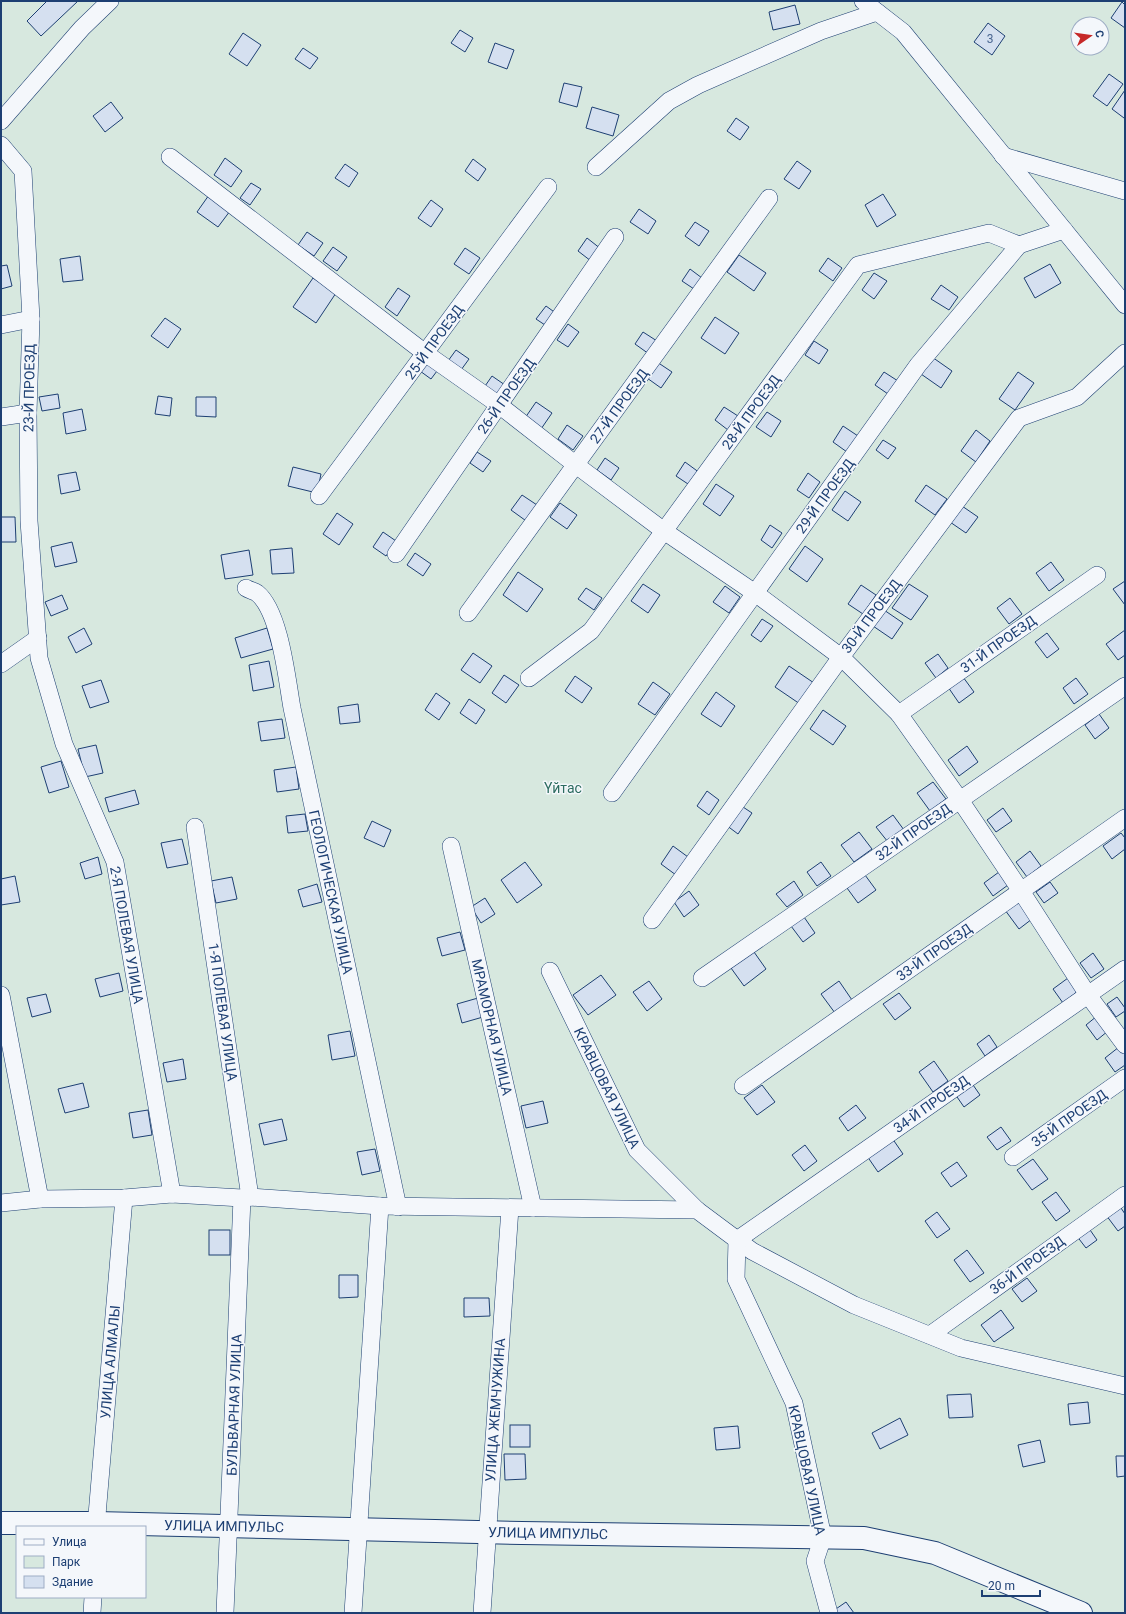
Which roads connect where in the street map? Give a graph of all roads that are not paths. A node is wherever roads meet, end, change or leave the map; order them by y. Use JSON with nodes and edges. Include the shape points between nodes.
{"nodes":[{"id":1,"x":110,"y":1,"type":"edge"},
{"id":2,"x":863,"y":1,"type":"edge"},
{"id":3,"x":877,"y":12,"type":"junction"},
{"id":4,"x":1,"y":121,"type":"edge"},
{"id":5,"x":1,"y":145,"type":"edge"},
{"id":6,"x":1003,"y":156,"type":"junction"},
{"id":7,"x":170,"y":157,"type":"dead end"},
{"id":8,"x":596,"y":166,"type":"dead end"},
{"id":9,"x":548,"y":187,"type":"dead end"},
{"id":10,"x":1125,"y":191,"type":"edge"},
{"id":11,"x":769,"y":198,"type":"dead end"},
{"id":12,"x":1064,"y":230,"type":"junction"},
{"id":13,"x":616,"y":237,"type":"dead end"},
{"id":14,"x":1019,"y":245,"type":"junction"},
{"id":15,"x":1125,"y":305,"type":"edge"},
{"id":16,"x":31,"y":319,"type":"junction"},
{"id":17,"x":1,"y":325,"type":"edge"},
{"id":18,"x":425,"y":353,"type":"junction"},
{"id":19,"x":1125,"y":353,"type":"edge"},
{"id":20,"x":499,"y":405,"type":"junction"},
{"id":21,"x":28,"y":413,"type":"junction"},
{"id":22,"x":1,"y":417,"type":"edge"},
{"id":23,"x":576,"y":465,"type":"junction"},
{"id":24,"x":319,"y":496,"type":"dead end"},
{"id":25,"x":664,"y":531,"type":"junction"},
{"id":26,"x":396,"y":554,"type":"dead end"},
{"id":27,"x":1097,"y":575,"type":"dead end"},
{"id":28,"x":246,"y":588,"type":"dead end"},
{"id":29,"x":755,"y":593,"type":"junction"},
{"id":30,"x":468,"y":613,"type":"dead end"},
{"id":31,"x":38,"y":638,"type":"junction"},
{"id":32,"x":841,"y":657,"type":"junction"},
{"id":33,"x":1,"y":664,"type":"edge"},
{"id":34,"x":529,"y":678,"type":"dead end"},
{"id":35,"x":1125,"y":686,"type":"edge"},
{"id":36,"x":899,"y":714,"type":"junction"},
{"id":37,"x":612,"y":793,"type":"dead end"},
{"id":38,"x":960,"y":800,"type":"junction"},
{"id":39,"x":1125,"y":818,"type":"edge"},
{"id":40,"x":195,"y":827,"type":"dead end"},
{"id":41,"x":451,"y":846,"type":"dead end"},
{"id":42,"x":1021,"y":891,"type":"junction"},
{"id":43,"x":652,"y":920,"type":"dead end"},
{"id":44,"x":1125,"y":969,"type":"edge"},
{"id":45,"x":550,"y":971,"type":"dead end"},
{"id":46,"x":702,"y":978,"type":"dead end"},
{"id":47,"x":1,"y":995,"type":"edge"},
{"id":48,"x":1088,"y":995,"type":"junction"},
{"id":49,"x":1125,"y":1045,"type":"edge"},
{"id":50,"x":1125,"y":1078,"type":"edge"},
{"id":51,"x":743,"y":1086,"type":"dead end"},
{"id":52,"x":1012,"y":1157,"type":"dead end"},
{"id":53,"x":172,"y":1194,"type":"junction"},
{"id":54,"x":1125,"y":1195,"type":"edge"},
{"id":55,"x":246,"y":1197,"type":"junction"},
{"id":56,"x":124,"y":1198,"type":"junction"},
{"id":57,"x":40,"y":1199,"type":"junction"},
{"id":58,"x":1,"y":1203,"type":"edge"},
{"id":59,"x":380,"y":1206,"type":"junction"},
{"id":60,"x":398,"y":1206,"type":"junction"},
{"id":61,"x":510,"y":1208,"type":"junction"},
{"id":62,"x":533,"y":1208,"type":"junction"},
{"id":63,"x":697,"y":1210,"type":"junction"},
{"id":64,"x":737,"y":1240,"type":"junction"},
{"id":65,"x":930,"y":1335,"type":"junction"},
{"id":66,"x":1125,"y":1386,"type":"edge"},
{"id":67,"x":1,"y":1523,"type":"edge"},
{"id":68,"x":96,"y":1525,"type":"edge"},
{"id":69,"x":230,"y":1526,"type":"junction"},
{"id":70,"x":357,"y":1529,"type":"junction"},
{"id":71,"x":487,"y":1532,"type":"junction"},
{"id":72,"x":823,"y":1537,"type":"junction"},
{"id":73,"x":93,"y":1598,"type":"edge"},
{"id":74,"x":92,"y":1613,"type":"edge"},
{"id":75,"x":225,"y":1613,"type":"edge"},
{"id":76,"x":353,"y":1613,"type":"edge"},
{"id":77,"x":482,"y":1613,"type":"edge"},
{"id":78,"x":829,"y":1613,"type":"edge"},
{"id":79,"x":1080,"y":1613,"type":"edge"}],
"edges":[{"from":1,"to":4,"type":"street","via":[[82,28]]},
{"from":2,"to":3,"type":"street"},
{"from":3,"to":6,"type":"street","via":[[903,32]]},
{"from":3,"to":8,"type":"street","via":[[821,31],[698,85],[669,101]]},
{"from":5,"to":16,"type":"street","name":"23-Й ПРОЕЗД","via":[[23,171]]},
{"from":6,"to":10,"type":"street"},
{"from":6,"to":12,"type":"street"},
{"from":7,"to":18,"type":"street"},
{"from":9,"to":18,"type":"street","name":"25-Й ПРОЕЗД"},
{"from":11,"to":23,"type":"street","name":"27-Й ПРОЕЗД"},
{"from":12,"to":14,"type":"street"},
{"from":12,"to":15,"type":"street"},
{"from":13,"to":20,"type":"street","name":"26-Й ПРОЕЗД"},
{"from":14,"to":25,"type":"street","name":"28-Й ПРОЕЗД","via":[[990,234],[858,265]]},
{"from":14,"to":29,"type":"street","name":"29-Й ПРОЕЗД","via":[[918,365]]},
{"from":16,"to":17,"type":"street"},
{"from":16,"to":21,"type":"street","name":"23-Й ПРОЕЗД"},
{"from":18,"to":20,"type":"street"},
{"from":18,"to":24,"type":"street","name":"25-Й ПРОЕЗД"},
{"from":19,"to":32,"type":"street","name":"30-Й ПРОЕЗД","via":[[1077,397],[1019,418]]},
{"from":20,"to":23,"type":"street"},
{"from":20,"to":26,"type":"street","name":"26-Й ПРОЕЗД"},
{"from":21,"to":22,"type":"street"},
{"from":21,"to":31,"type":"street","name":"23-Й ПРОЕЗД","via":[[29,521]]},
{"from":23,"to":25,"type":"street"},
{"from":23,"to":30,"type":"street","name":"27-Й ПРОЕЗД"},
{"from":25,"to":29,"type":"street"},
{"from":25,"to":34,"type":"street","name":"28-Й ПРОЕЗД","via":[[591,631]]},
{"from":27,"to":36,"type":"street","name":"31-Й ПРОЕЗД"},
{"from":28,"to":60,"type":"street","name":"ГЕОЛОГИЧЕСКАЯ УЛИЦА","via":[[257,593],[268,607],[283,649],[292,708]]},
{"from":29,"to":32,"type":"street"},
{"from":29,"to":37,"type":"street","name":"29-Й ПРОЕЗД"},
{"from":31,"to":33,"type":"street"},
{"from":31,"to":53,"type":"street","name":"2-Я ПОЛЕВАЯ УЛИЦА","via":[[39,658],[64,744],[115,862]]},
{"from":32,"to":36,"type":"street"},
{"from":32,"to":43,"type":"street","name":"30-Й ПРОЕЗД"},
{"from":35,"to":38,"type":"street","name":"32-Й ПРОЕЗД"},
{"from":36,"to":38,"type":"street"},
{"from":38,"to":42,"type":"street"},
{"from":38,"to":46,"type":"street","name":"32-Й ПРОЕЗД"},
{"from":39,"to":42,"type":"street","name":"33-Й ПРОЕЗД"},
{"from":40,"to":55,"type":"street","name":"1-Я ПОЛЕВАЯ УЛИЦА"},
{"from":41,"to":62,"type":"street","name":"МРАМОРНАЯ УЛИЦА"},
{"from":42,"to":48,"type":"street"},
{"from":42,"to":51,"type":"street","name":"33-Й ПРОЕЗД"},
{"from":44,"to":48,"type":"street","name":"34-Й ПРОЕЗД"},
{"from":45,"to":63,"type":"street","name":"КРАВЦОВАЯ УЛИЦА","via":[[637,1150]]},
{"from":47,"to":57,"type":"street"},
{"from":48,"to":49,"type":"street"},
{"from":48,"to":64,"type":"street","name":"34-Й ПРОЕЗД"},
{"from":50,"to":52,"type":"street","name":"35-Й ПРОЕЗД"},
{"from":53,"to":55,"type":"street"},
{"from":53,"to":56,"type":"street"},
{"from":54,"to":65,"type":"street","name":"36-Й ПРОЕЗД"},
{"from":55,"to":59,"type":"street"},
{"from":55,"to":69,"type":"street","name":"БУЛЬВАРНАЯ УЛИЦА"},
{"from":56,"to":57,"type":"street"},
{"from":56,"to":68,"type":"street","name":"УЛИЦА АЛМАЛЫ"},
{"from":57,"to":58,"type":"street"},
{"from":59,"to":60,"type":"street"},
{"from":59,"to":70,"type":"street"},
{"from":60,"to":61,"type":"street"},
{"from":61,"to":62,"type":"street"},
{"from":61,"to":71,"type":"street","name":"УЛИЦА ЖЕМЧУЖИНА"},
{"from":62,"to":63,"type":"street"},
{"from":63,"to":64,"type":"street","name":"КРАВЦОВАЯ УЛИЦА"},
{"from":64,"to":65,"type":"street","name":"КРАВЦОВАЯ УЛИЦА","via":[[752,1251],[854,1305]]},
{"from":64,"to":72,"type":"street","name":"КРАВЦОВАЯ УЛИЦА","via":[[736,1279],[794,1403]]},
{"from":65,"to":66,"type":"street","name":"КРАВЦОВАЯ УЛИЦА","via":[[961,1348]]},
{"from":67,"to":68,"type":"street","name":"УЛИЦА ИМПУЛЬС"},
{"from":68,"to":69,"type":"street","name":"УЛИЦА ИМПУЛЬС"},
{"from":69,"to":70,"type":"street","name":"УЛИЦА ИМПУЛЬС"},
{"from":69,"to":75,"type":"street","name":"БУЛЬВАРНАЯ УЛИЦА"},
{"from":70,"to":71,"type":"street","name":"УЛИЦА ИМПУЛЬС"},
{"from":70,"to":76,"type":"street"},
{"from":71,"to":72,"type":"street","name":"УЛИЦА ИМПУЛЬС"},
{"from":71,"to":77,"type":"street","name":"УЛИЦА ЖЕМЧУЖИНА"},
{"from":72,"to":78,"type":"street","name":"КРАВЦОВАЯ УЛИЦА","via":[[815,1561]]},
{"from":72,"to":79,"type":"street","name":"УЛИЦА ИМПУЛЬС","via":[[864,1538],[935,1553]]},
{"from":73,"to":74,"type":"street"}]}
